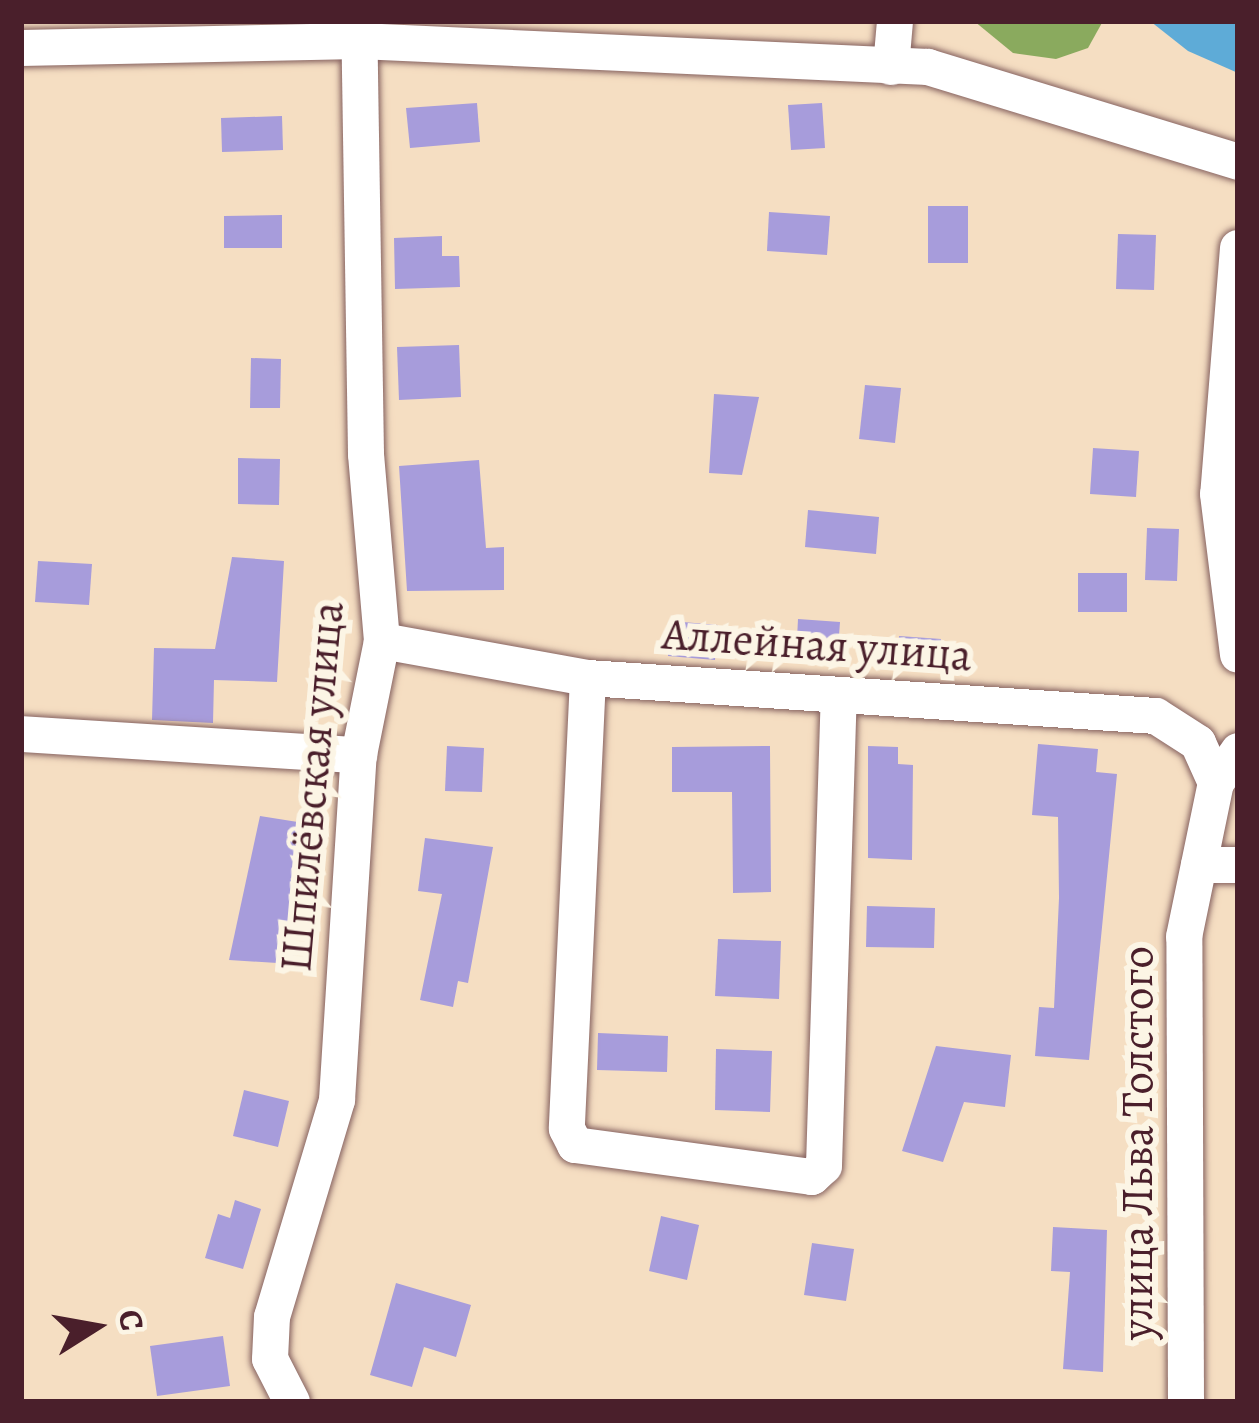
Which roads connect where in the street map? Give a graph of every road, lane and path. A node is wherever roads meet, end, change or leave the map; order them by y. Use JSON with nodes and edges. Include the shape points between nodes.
{"nodes":[{"id":1,"x":896,"y":21,"type":"edge"},
{"id":2,"x":359,"y":31,"type":"edge"},
{"id":3,"x":21,"y":48,"type":"edge"},
{"id":4,"x":891,"y":67,"type":"junction"},
{"id":5,"x":1238,"y":162,"type":"edge"},
{"id":6,"x":1238,"y":248,"type":"edge"},
{"id":7,"x":382,"y":641,"type":"junction"},
{"id":8,"x":1238,"y":656,"type":"edge"},
{"id":9,"x":588,"y":678,"type":"junction"},
{"id":10,"x":839,"y":695,"type":"junction"},
{"id":11,"x":21,"y":734,"type":"edge"},
{"id":12,"x":1238,"y":751,"type":"edge"},
{"id":13,"x":358,"y":754,"type":"junction"},
{"id":14,"x":1216,"y":783,"type":"junction"},
{"id":15,"x":1217,"y":842,"type":"edge"},
{"id":16,"x":1238,"y":865,"type":"edge"},
{"id":17,"x":292,"y":1402,"type":"edge"},
{"id":18,"x":1186,"y":1402,"type":"edge"}],
"edges":[{"from":1,"to":4,"type":"street"},
{"from":2,"to":3,"type":"street"},
{"from":2,"to":4,"type":"street"},
{"from":2,"to":7,"type":"street","name":"Шпилёвская улица","via":[[366,454]]},
{"from":4,"to":5,"type":"street","via":[[928,67]]},
{"from":6,"to":8,"type":"street","via":[[1219,494]]},
{"from":7,"to":9,"type":"street","name":"Аллейная улица"},
{"from":7,"to":13,"type":"street","name":"Шпилёвская улица"},
{"from":9,"to":10,"type":"street","name":"Аллейная улица"},
{"from":9,"to":10,"type":"street","via":[[567,1129],[575,1145],[812,1177],[824,1166]]},
{"from":10,"to":14,"type":"street","name":"Аллейная улица","via":[[1156,716],[1198,743]]},
{"from":11,"to":13,"type":"street"},
{"from":12,"to":14,"type":"street"},
{"from":13,"to":17,"type":"street","name":"Шпилёвская улица","via":[[337,1100],[272,1317],[271,1359]]},
{"from":14,"to":15,"type":"street","name":"улица Льва Толстого"},
{"from":15,"to":16,"type":"street"},
{"from":15,"to":18,"type":"street","name":"улица Льва Толстого","via":[[1178,1076]]}]}
